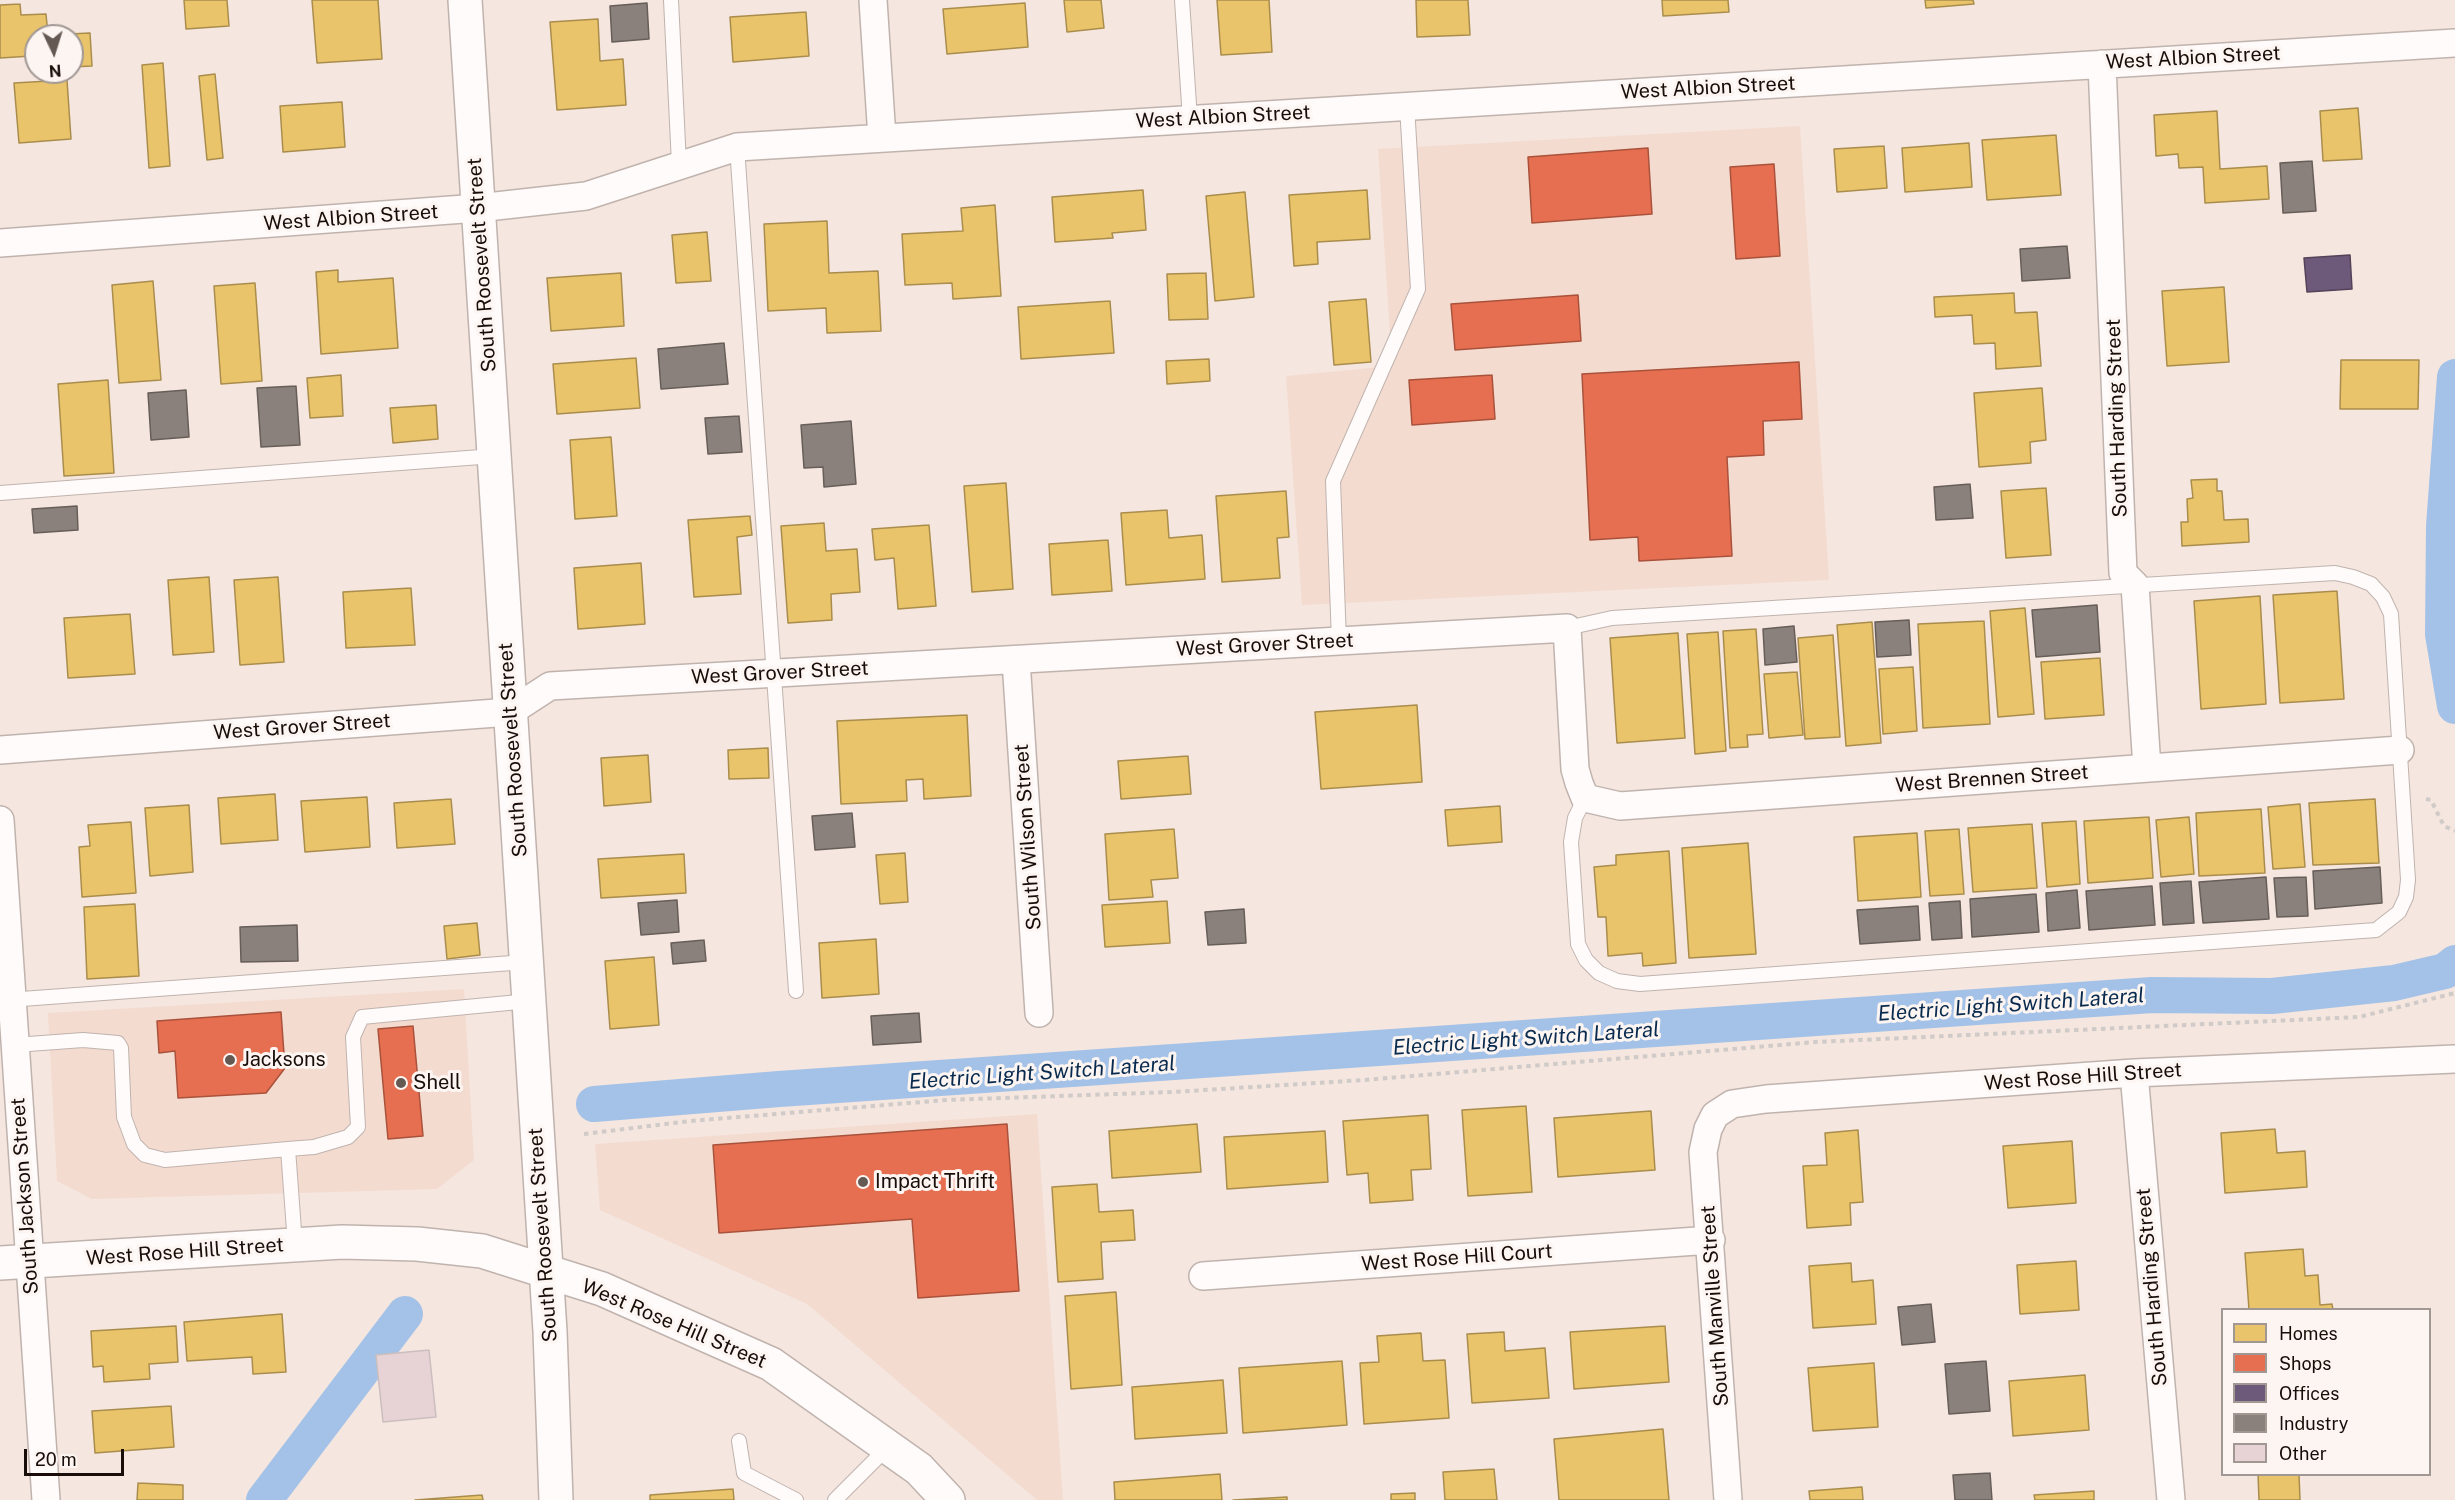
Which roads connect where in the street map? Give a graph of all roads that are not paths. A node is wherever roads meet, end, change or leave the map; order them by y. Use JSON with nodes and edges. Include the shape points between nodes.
{"nodes":[{"id":1,"x":465,"y":0,"type":"edge"},
{"id":2,"x":671,"y":0,"type":"edge"},
{"id":3,"x":873,"y":0,"type":"edge"},
{"id":4,"x":1182,"y":0,"type":"edge"},
{"id":5,"x":2455,"y":43,"type":"edge"},
{"id":6,"x":2102,"y":64,"type":"junction"},
{"id":7,"x":1407,"y":106,"type":"junction"},
{"id":8,"x":1190,"y":119,"type":"junction"},
{"id":9,"x":882,"y":138,"type":"junction"},
{"id":10,"x":737,"y":147,"type":"junction"},
{"id":11,"x":679,"y":164,"type":"junction"},
{"id":12,"x":478,"y":208,"type":"junction"},
{"id":13,"x":0,"y":243,"type":"edge"},
{"id":14,"x":494,"y":456,"type":"junction"},
{"id":15,"x":0,"y":493,"type":"edge"},
{"id":16,"x":2135,"y":585,"type":"junction"},
{"id":17,"x":1567,"y":628,"type":"junction"},
{"id":18,"x":1339,"y":641,"type":"junction"},
{"id":19,"x":1016,"y":660,"type":"junction"},
{"id":20,"x":773,"y":673,"type":"junction"},
{"id":21,"x":510,"y":712,"type":"junction"},
{"id":22,"x":0,"y":750,"type":"edge"},
{"id":23,"x":2400,"y":750,"type":"junction"},
{"id":24,"x":2147,"y":768,"type":"junction"},
{"id":25,"x":1585,"y":798,"type":"junction"},
{"id":26,"x":0,"y":820,"type":"edge"},
{"id":27,"x":526,"y":962,"type":"junction"},
{"id":28,"x":796,"y":991,"type":"dead end"},
{"id":29,"x":6,"y":1000,"type":"edge"},
{"id":30,"x":529,"y":1001,"type":"junction"},
{"id":31,"x":1039,"y":1014,"type":"dead end"},
{"id":32,"x":15,"y":1045,"type":"junction"},
{"id":33,"x":2455,"y":1059,"type":"edge"},
{"id":34,"x":2133,"y":1073,"type":"junction"},
{"id":35,"x":1715,"y":1115,"type":"joint"},
{"id":36,"x":288,"y":1149,"type":"junction"},
{"id":37,"x":1711,"y":1240,"type":"junction"},
{"id":38,"x":295,"y":1245,"type":"junction"},
{"id":39,"x":15,"y":1262,"type":"edge"},
{"id":40,"x":546,"y":1272,"type":"junction"},
{"id":41,"x":1203,"y":1276,"type":"dead end"},
{"id":42,"x":740,"y":1441,"type":"dead end"},
{"id":43,"x":888,"y":1447,"type":"junction"},
{"id":44,"x":46,"y":1500,"type":"edge"},
{"id":45,"x":556,"y":1500,"type":"edge"},
{"id":46,"x":795,"y":1500,"type":"edge"},
{"id":47,"x":835,"y":1500,"type":"edge"},
{"id":48,"x":948,"y":1500,"type":"edge"},
{"id":49,"x":1728,"y":1500,"type":"edge"},
{"id":50,"x":2171,"y":1500,"type":"edge"}],
"edges":[{"from":1,"to":12,"type":"street","name":"South Roosevelt Street"},
{"from":2,"to":11,"type":"lane"},
{"from":3,"to":9,"type":"street"},
{"from":4,"to":8,"type":"lane"},
{"from":5,"to":6,"type":"street","name":"West Albion Street"},
{"from":6,"to":7,"type":"street","name":"West Albion Street"},
{"from":6,"to":16,"type":"street","name":"South Harding Street","via":[[2124,573]]},
{"from":7,"to":8,"type":"street","name":"West Albion Street"},
{"from":7,"to":18,"type":"lane","via":[[1418,289],[1333,481]]},
{"from":8,"to":9,"type":"street","name":"West Albion Street"},
{"from":9,"to":10,"type":"street","name":"West Albion Street"},
{"from":10,"to":11,"type":"street","name":"West Albion Street"},
{"from":10,"to":20,"type":"lane"},
{"from":11,"to":12,"type":"street","name":"West Albion Street","via":[[586,196]]},
{"from":12,"to":13,"type":"street","name":"West Albion Street"},
{"from":12,"to":14,"type":"street","name":"South Roosevelt Street"},
{"from":14,"to":15,"type":"lane"},
{"from":14,"to":21,"type":"street","name":"South Roosevelt Street"},
{"from":16,"to":17,"type":"lane","via":[[1612,618]]},
{"from":16,"to":23,"type":"lane","via":[[2335,573],[2371,584],[2391,614]]},
{"from":16,"to":24,"type":"street","name":"South Harding Street"},
{"from":17,"to":18,"type":"street","name":"West Grover Street"},
{"from":17,"to":25,"type":"street","via":[[1575,769]]},
{"from":18,"to":19,"type":"street","name":"West Grover Street"},
{"from":19,"to":20,"type":"street","name":"West Grover Street"},
{"from":19,"to":31,"type":"street","name":"South Wilson Street"},
{"from":20,"to":21,"type":"street","name":"West Grover Street","via":[[550,686]]},
{"from":20,"to":28,"type":"lane"},
{"from":21,"to":22,"type":"street","name":"West Grover Street"},
{"from":21,"to":27,"type":"street","name":"South Roosevelt Street"},
{"from":23,"to":24,"type":"street","name":"West Brennen Street"},
{"from":23,"to":25,"type":"lane","via":[[2406,897],[2399,912],[2376,930],[1640,984],[1617,981],[1599,973],[1578,944],[1571,843],[1575,818]]},
{"from":24,"to":25,"type":"street","name":"West Brennen Street","via":[[1620,806]]},
{"from":26,"to":29,"type":"street","name":"South Jackson Street"},
{"from":27,"to":29,"type":"lane"},
{"from":27,"to":30,"type":"street","name":"South Roosevelt Street"},
{"from":29,"to":32,"type":"street","name":"South Jackson Street"},
{"from":30,"to":36,"type":"lane","via":[[362,1017],[352,1037],[358,1127],[348,1137]]},
{"from":30,"to":40,"type":"street","name":"South Roosevelt Street"},
{"from":32,"to":36,"type":"lane","via":[[83,1040],[118,1043],[124,1117],[134,1144],[145,1155],[165,1160]]},
{"from":32,"to":39,"type":"street","name":"South Jackson Street"},
{"from":33,"to":34,"type":"street","name":"West Rose Hill Street"},
{"from":34,"to":35,"type":"street","name":"West Rose Hill Street","via":[[1766,1099],[1732,1104]]},
{"from":34,"to":50,"type":"street","name":"South Harding Street"},
{"from":35,"to":37,"type":"street","name":"South Manville Street","via":[[1703,1152]]},
{"from":36,"to":38,"type":"lane"},
{"from":37,"to":41,"type":"street","name":"West Rose Hill Court"},
{"from":37,"to":49,"type":"street","name":"South Manville Street"},
{"from":38,"to":39,"type":"street","name":"West Rose Hill Street"},
{"from":38,"to":40,"type":"street","name":"West Rose Hill Street","via":[[417,1244],[482,1251]]},
{"from":39,"to":44,"type":"street","name":"South Jackson Street"},
{"from":40,"to":43,"type":"street","name":"West Rose Hill Street","via":[[602,1289],[771,1364]]},
{"from":40,"to":45,"type":"street","name":"South Roosevelt Street"},
{"from":42,"to":46,"type":"lane","via":[[744,1473]]},
{"from":43,"to":47,"type":"lane"},
{"from":43,"to":48,"type":"street","name":"West Rose Hill Street","via":[[919,1469]]}]}
